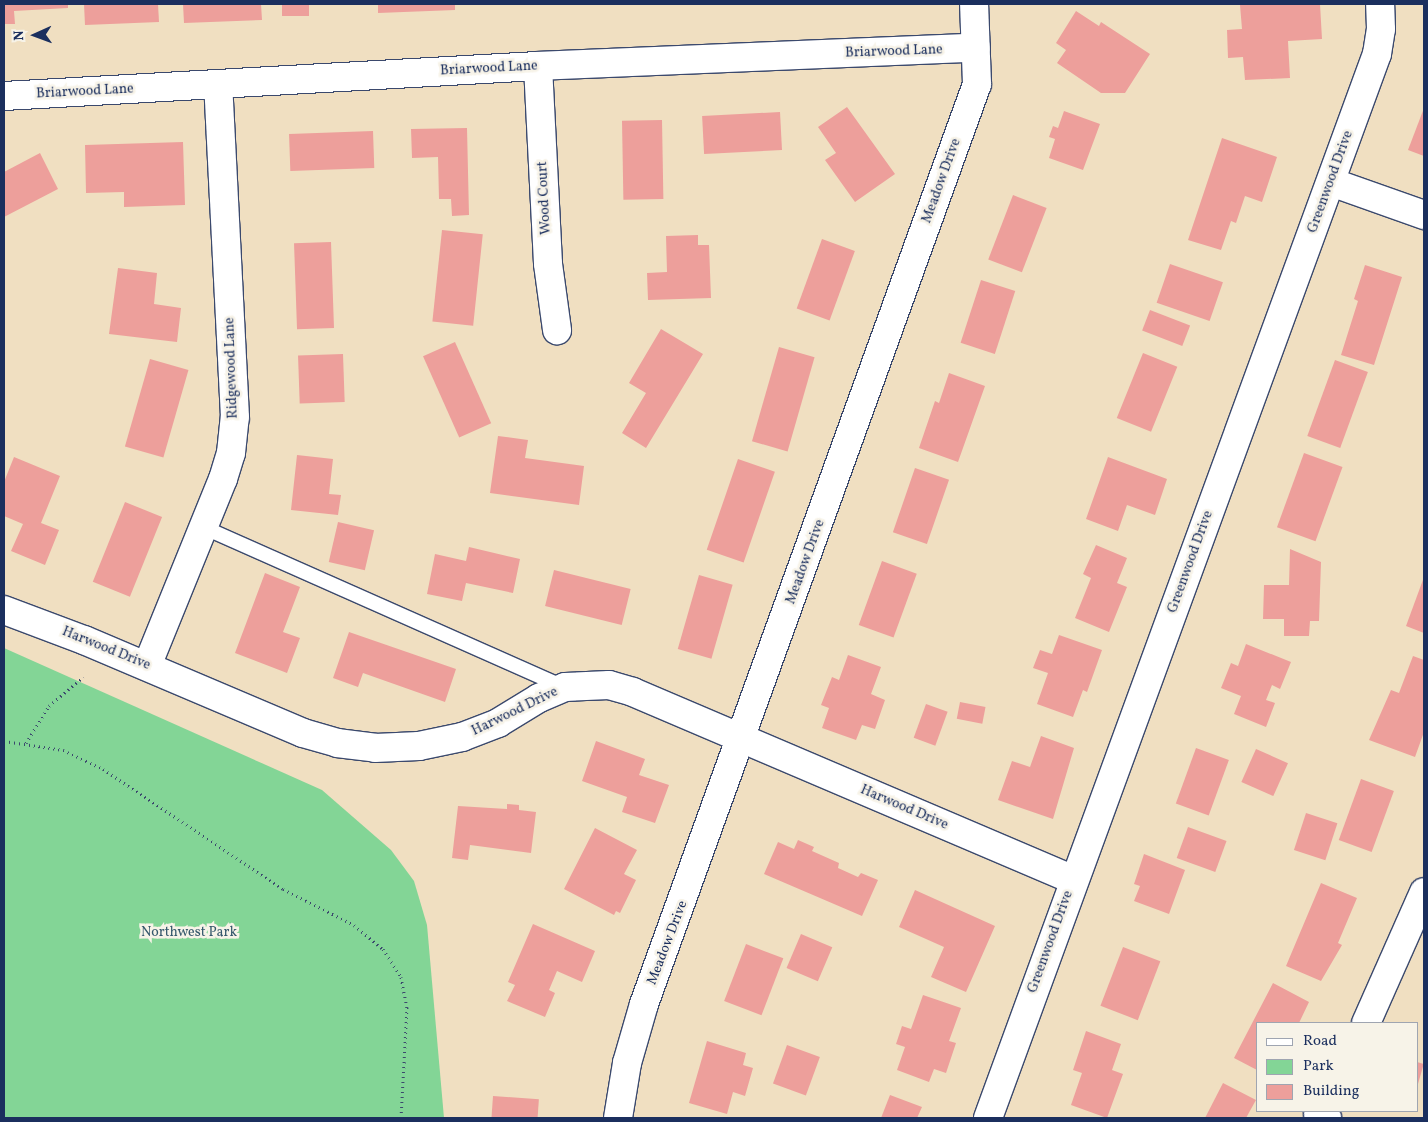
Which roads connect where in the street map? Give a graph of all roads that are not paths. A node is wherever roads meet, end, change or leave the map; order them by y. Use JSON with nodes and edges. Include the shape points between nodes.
{"nodes":[{"id":1,"x":974,"y":4,"type":"edge"},
{"id":2,"x":1380,"y":4,"type":"edge"},
{"id":3,"x":976,"y":48,"type":"junction"},
{"id":4,"x":538,"y":66,"type":"junction"},
{"id":5,"x":218,"y":84,"type":"junction"},
{"id":6,"x":4,"y":96,"type":"edge"},
{"id":7,"x":1331,"y":182,"type":"junction"},
{"id":8,"x":1424,"y":215,"type":"edge"},
{"id":9,"x":557,"y":330,"type":"dead end"},
{"id":10,"x":205,"y":528,"type":"junction"},
{"id":11,"x":4,"y":610,"type":"edge"},
{"id":12,"x":147,"y":666,"type":"junction"},
{"id":13,"x":565,"y":687,"type":"junction"},
{"id":14,"x":742,"y":738,"type":"junction"},
{"id":15,"x":1074,"y":880,"type":"junction"},
{"id":16,"x":1424,"y":892,"type":"edge"},
{"id":17,"x":1366,"y":1022,"type":"edge"},
{"id":18,"x":618,"y":1118,"type":"edge"},
{"id":19,"x":988,"y":1118,"type":"edge"}],
"edges":[{"from":1,"to":3,"type":"street","name":"Meadow Drive"},
{"from":2,"to":7,"type":"street","name":"Greenwood Drive","via":[[1381,30],[1377,54]]},
{"from":3,"to":4,"type":"street","name":"Briarwood Lane"},
{"from":3,"to":14,"type":"street","name":"Meadow Drive","via":[[977,84]]},
{"from":4,"to":5,"type":"street","name":"Briarwood Lane"},
{"from":4,"to":9,"type":"street","name":"Wood Court","via":[[548,264]]},
{"from":5,"to":6,"type":"street","name":"Briarwood Lane"},
{"from":5,"to":10,"type":"street","name":"Ridgewood Lane","via":[[235,418],[231,454]]},
{"from":7,"to":8,"type":"street"},
{"from":7,"to":15,"type":"street","name":"Greenwood Drive"},
{"from":10,"to":12,"type":"street","name":"Ridgewood Lane"},
{"from":10,"to":13,"type":"lane"},
{"from":11,"to":12,"type":"street","name":"Harwood Drive"},
{"from":12,"to":13,"type":"street","name":"Harwood Drive","via":[[303,733],[337,743],[375,748],[420,746],[462,737],[498,723],[539,698]]},
{"from":13,"to":14,"type":"street","name":"Harwood Drive","via":[[609,685]]},
{"from":14,"to":15,"type":"street","name":"Harwood Drive"},
{"from":14,"to":18,"type":"street","name":"Meadow Drive","via":[[644,1004],[627,1063]]},
{"from":15,"to":19,"type":"street","name":"Greenwood Drive"},
{"from":16,"to":17,"type":"street"}]}
